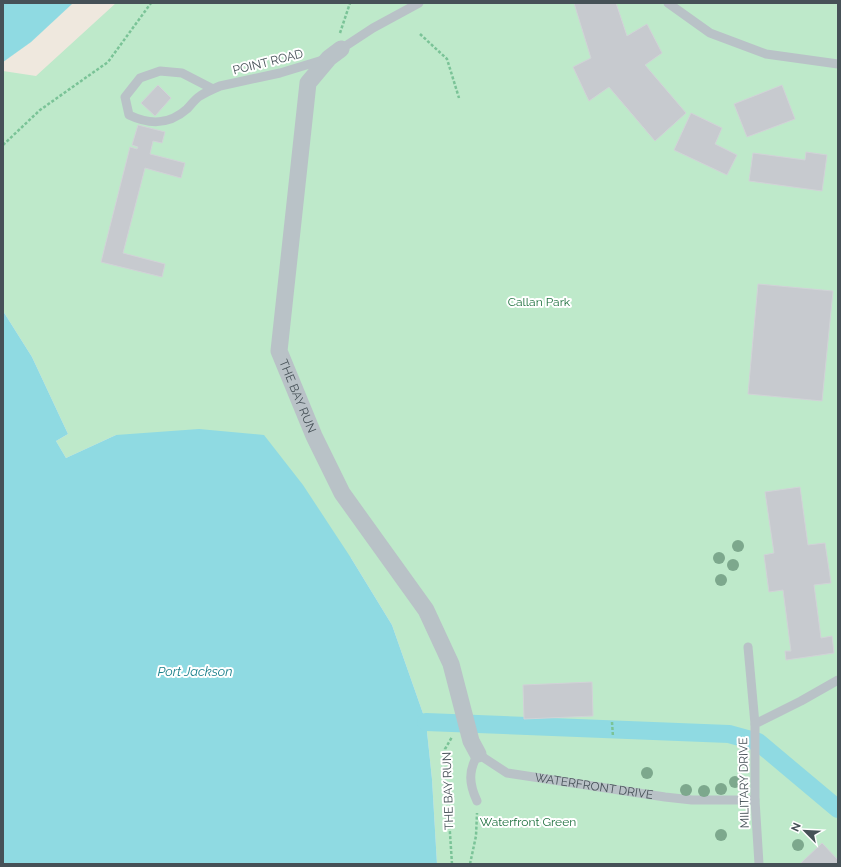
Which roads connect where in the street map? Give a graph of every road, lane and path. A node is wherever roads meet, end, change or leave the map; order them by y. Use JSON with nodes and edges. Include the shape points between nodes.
{"nodes":[{"id":1,"x":151,"y":3,"type":"edge"},
{"id":2,"x":350,"y":3,"type":"edge"},
{"id":3,"x":419,"y":3,"type":"edge"},
{"id":4,"x":668,"y":3,"type":"edge"},
{"id":5,"x":420,"y":34,"type":"dead end"},
{"id":6,"x":335,"y":54,"type":"junction"},
{"id":7,"x":838,"y":64,"type":"edge"},
{"id":8,"x":213,"y":89,"type":"junction"},
{"id":9,"x":459,"y":98,"type":"dead end"},
{"id":10,"x":3,"y":145,"type":"edge"},
{"id":11,"x":748,"y":647,"type":"dead end"},
{"id":12,"x":838,"y":680,"type":"edge"},
{"id":13,"x":612,"y":722,"type":"dead end"},
{"id":14,"x":466,"y":724,"type":"junction"},
{"id":15,"x":755,"y":724,"type":"junction"},
{"id":16,"x":613,"y":737,"type":"dead end"},
{"id":17,"x":478,"y":754,"type":"junction"},
{"id":18,"x":755,"y":800,"type":"junction"},
{"id":19,"x":478,"y":801,"type":"joint"},
{"id":20,"x":452,"y":864,"type":"edge"},
{"id":21,"x":470,"y":864,"type":"edge"},
{"id":22,"x":759,"y":864,"type":"edge"}],
"edges":[{"from":1,"to":10,"type":"path","via":[[108,62],[40,110]]},
{"from":2,"to":6,"type":"path"},
{"from":3,"to":6,"type":"lane","via":[[373,28]]},
{"from":4,"to":7,"type":"lane","via":[[710,33],[766,54]]},
{"from":5,"to":9,"type":"path","via":[[447,59]]},
{"from":6,"to":8,"type":"lane","name":"POINT ROAD","via":[[280,73]]},
{"from":6,"to":14,"type":"street","name":"THE BAY RUN","via":[[308,83],[279,352],[314,436],[342,493],[426,610],[451,664]]},
{"from":8,"to":8,"type":"lane","name":"POINT ROAD","via":[[166,121],[143,121],[129,115],[125,97],[140,78],[160,71],[182,73]]},
{"from":11,"to":15,"type":"lane"},
{"from":12,"to":15,"type":"lane","name":"MILITARY DRIVE"},
{"from":13,"to":16,"type":"path"},
{"from":14,"to":17,"type":"street"},
{"from":14,"to":20,"type":"path","name":"THE BAY RUN","via":[[453,735],[445,749]]},
{"from":15,"to":18,"type":"lane","name":"MILITARY DRIVE"},
{"from":17,"to":18,"type":"lane","name":"WATERFRONT DRIVE","via":[[507,773],[692,800]]},
{"from":17,"to":19,"type":"lane","via":[[472,765],[470,778],[472,790]]},
{"from":18,"to":22,"type":"lane","name":"MILITARY DRIVE"},
{"from":19,"to":21,"type":"path","via":[[476,836]]}]}
